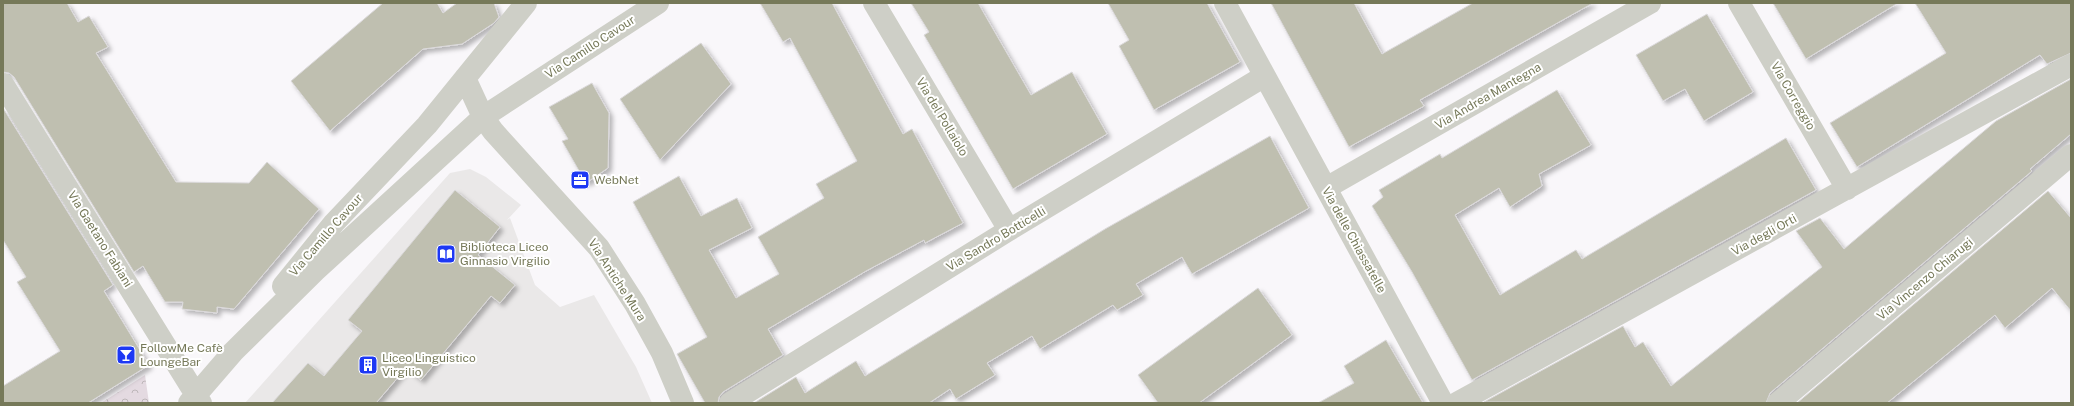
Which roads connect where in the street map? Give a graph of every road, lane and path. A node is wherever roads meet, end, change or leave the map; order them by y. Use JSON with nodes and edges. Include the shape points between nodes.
{"nodes":[{"id":1,"x":526,"y":3,"type":"edge"},
{"id":2,"x":658,"y":3,"type":"edge"},
{"id":3,"x":874,"y":3,"type":"edge"},
{"id":4,"x":1225,"y":3,"type":"edge"},
{"id":5,"x":1650,"y":3,"type":"edge"},
{"id":6,"x":1739,"y":3,"type":"edge"},
{"id":7,"x":2071,"y":65,"type":"edge"},
{"id":8,"x":1263,"y":77,"type":"junction"},
{"id":9,"x":465,"y":78,"type":"junction"},
{"id":10,"x":3,"y":84,"type":"edge"},
{"id":11,"x":483,"y":118,"type":"junction"},
{"id":12,"x":427,"y":125,"type":"junction"},
{"id":13,"x":464,"y":135,"type":"junction"},
{"id":14,"x":2071,"y":155,"type":"edge"},
{"id":15,"x":1326,"y":188,"type":"junction"},
{"id":16,"x":1847,"y":189,"type":"junction"},
{"id":17,"x":1009,"y":230,"type":"junction"},
{"id":18,"x":315,"y":271,"type":"junction"},
{"id":19,"x":232,"y":352,"type":"junction"},
{"id":20,"x":195,"y":400,"type":"edge"},
{"id":21,"x":683,"y":403,"type":"edge"},
{"id":22,"x":730,"y":403,"type":"edge"},
{"id":23,"x":1443,"y":403,"type":"edge"},
{"id":24,"x":1457,"y":403,"type":"edge"},
{"id":25,"x":1778,"y":403,"type":"edge"}],
"edges":[{"from":1,"to":9,"type":"street","name":"Via Camillo Cavour"},
{"from":2,"to":11,"type":"street","name":"Via Camillo Cavour"},
{"from":3,"to":17,"type":"street","name":"Via del Pollaiolo"},
{"from":4,"to":8,"type":"street","name":"Via delle Chiassatelle"},
{"from":5,"to":15,"type":"street","name":"Via Andrea Mantegna"},
{"from":6,"to":16,"type":"street","name":"Via Correggio"},
{"from":7,"to":16,"type":"street","name":"Via degli Orti"},
{"from":8,"to":15,"type":"street","name":"Via delle Chiassatelle"},
{"from":8,"to":17,"type":"street","name":"Via Sandro Botticelli"},
{"from":9,"to":11,"type":"street"},
{"from":9,"to":12,"type":"street","name":"Via Camillo Cavour"},
{"from":10,"to":20,"type":"street","name":"Via Gaetano Fabiani"},
{"from":11,"to":13,"type":"street","name":"Via Camillo Cavour"},
{"from":11,"to":21,"type":"street","name":"Via Antiche Mura","via":[[599,248],[662,354]]},
{"from":12,"to":13,"type":"street"},
{"from":12,"to":18,"type":"street","name":"Via Camillo Cavour","via":[[390,178]]},
{"from":12,"to":19,"type":"street","name":"Via Camillo Cavour","via":[[334,222]]},
{"from":13,"to":18,"type":"street","name":"Via Camillo Cavour"},
{"from":14,"to":25,"type":"street","name":"Via Vincenzo Chiarugi"},
{"from":15,"to":23,"type":"street","name":"Via delle Chiassatelle"},
{"from":16,"to":24,"type":"street","name":"Via degli Orti"},
{"from":17,"to":22,"type":"street","name":"Via Sandro Botticelli"},
{"from":18,"to":19,"type":"street","name":"Via Camillo Cavour"},
{"from":19,"to":20,"type":"street","name":"Via Camillo Cavour"}]}
